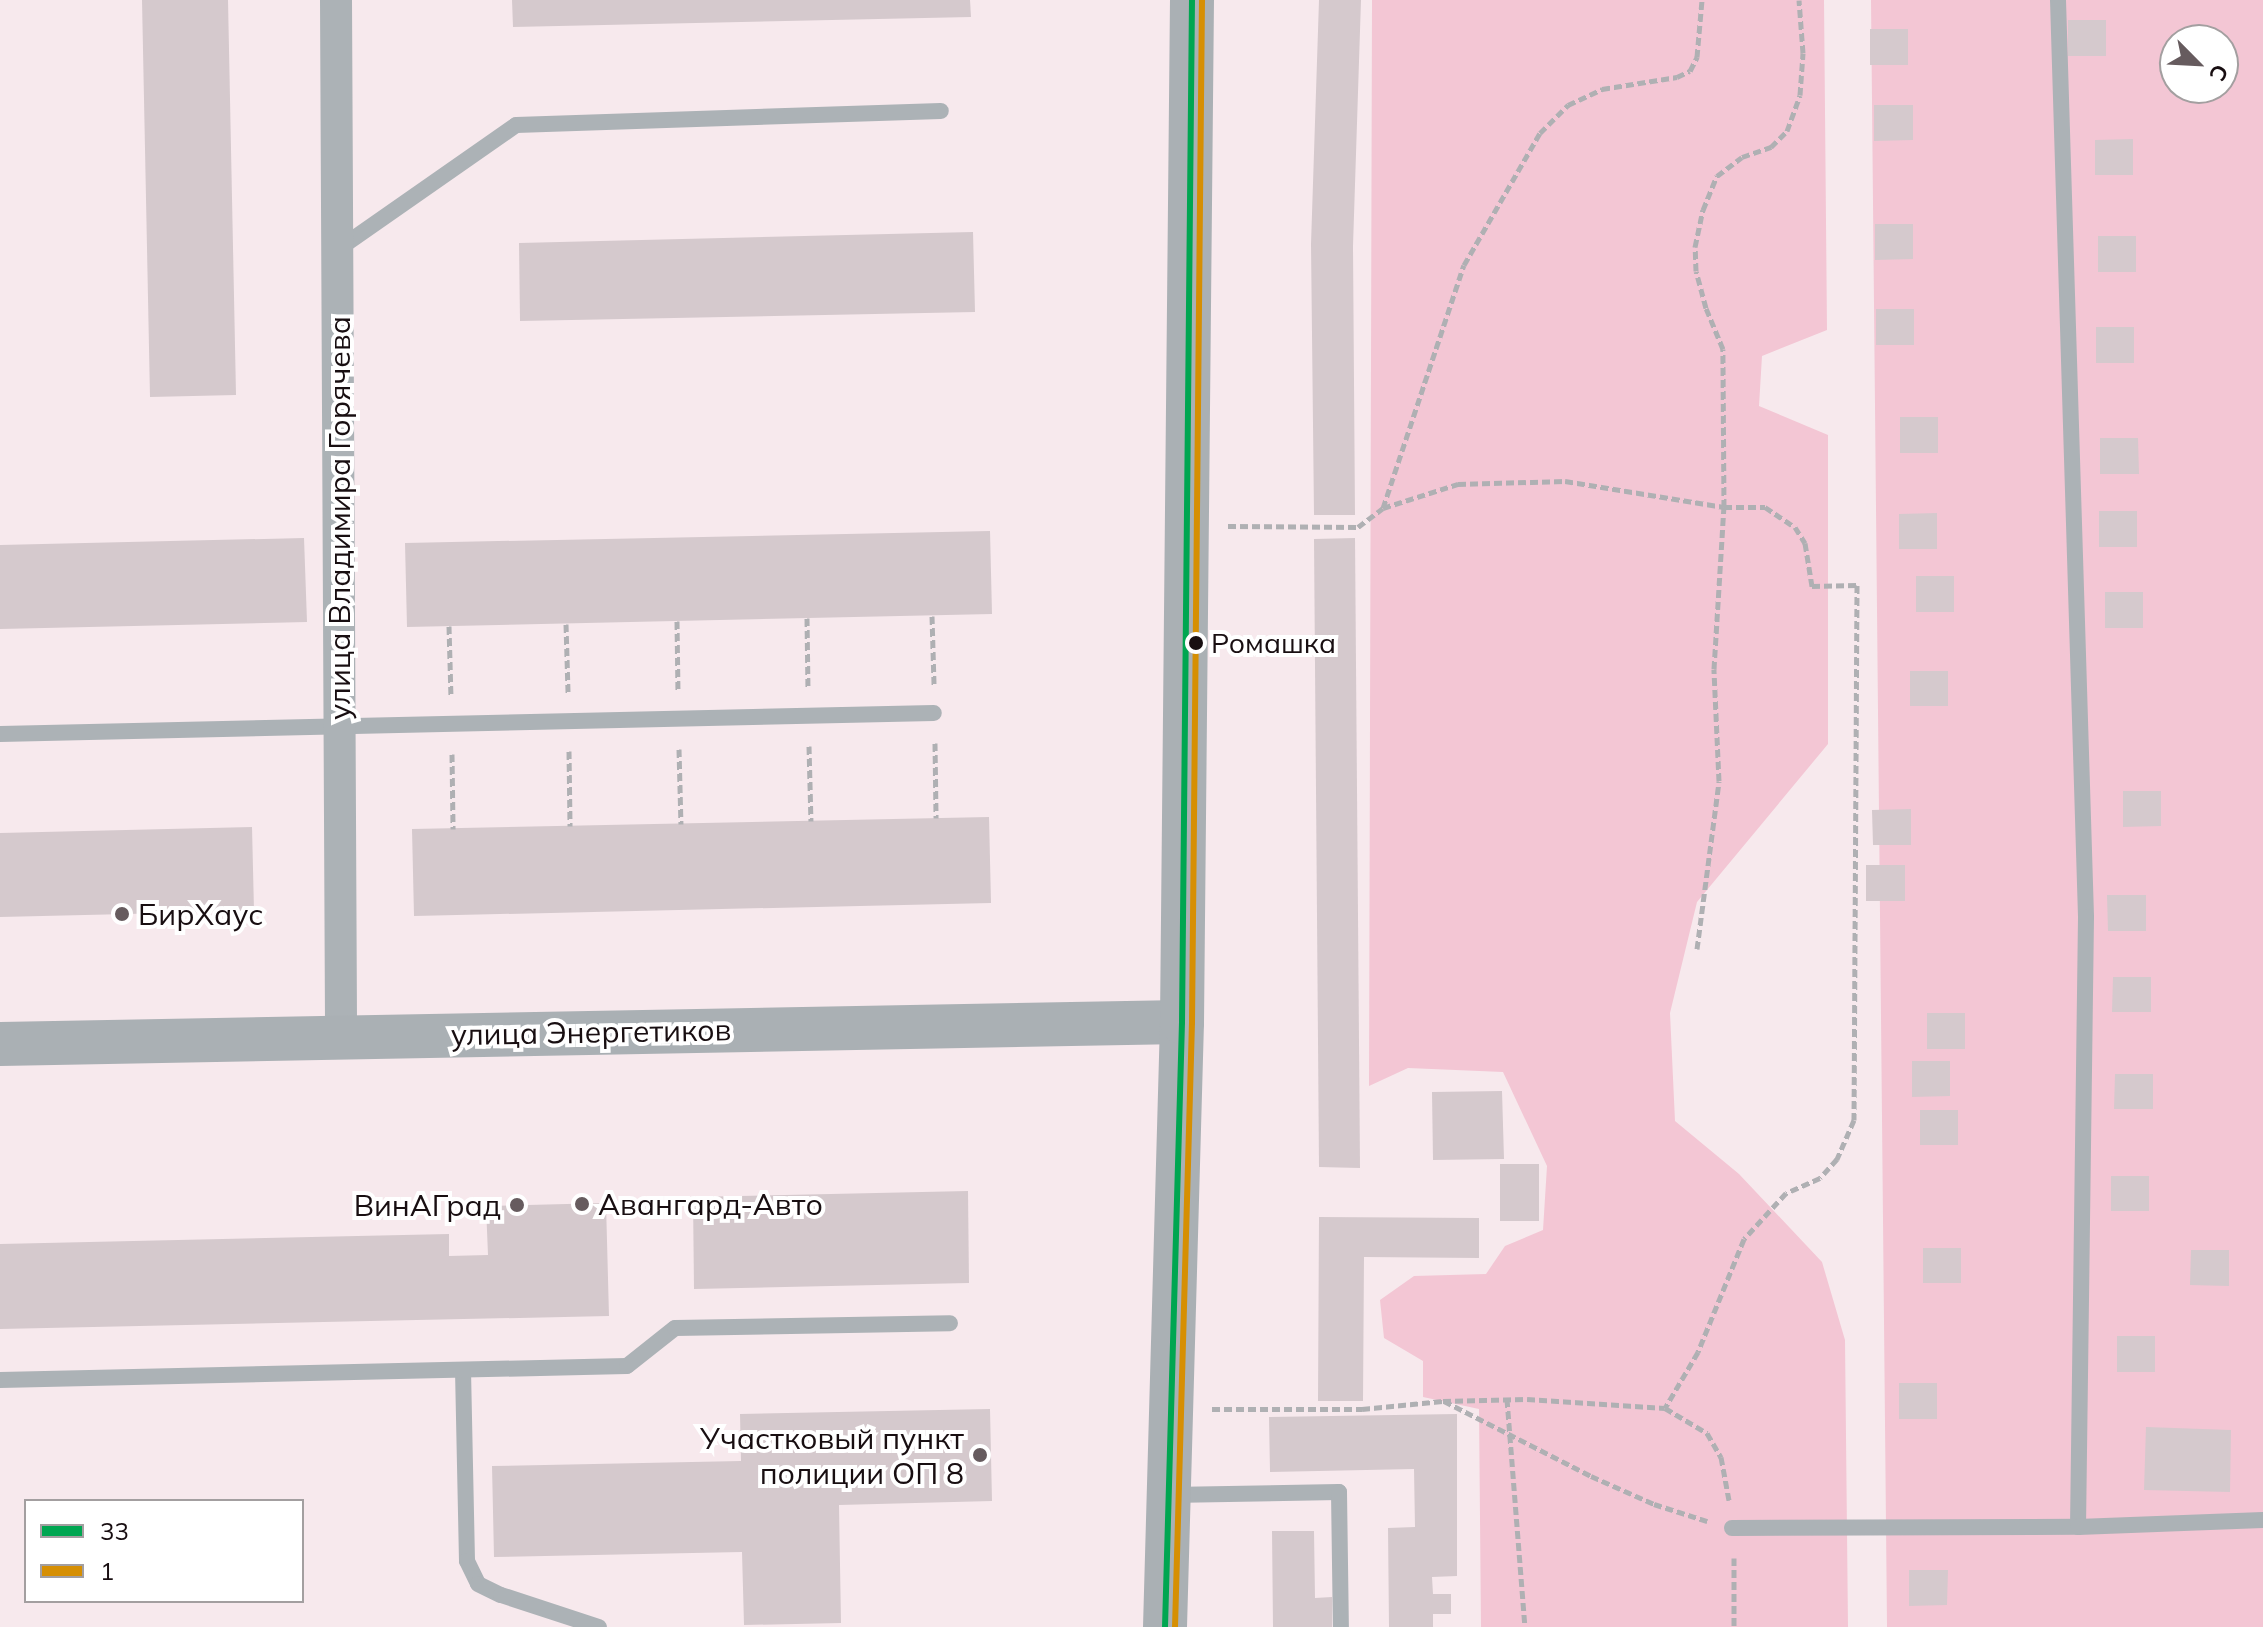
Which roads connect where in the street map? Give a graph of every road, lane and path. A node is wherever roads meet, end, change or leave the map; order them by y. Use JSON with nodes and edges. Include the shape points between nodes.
{"nodes":[{"id":1,"x":336,"y":0,"type":"edge"},
{"id":2,"x":1192,"y":0,"type":"edge"},
{"id":3,"x":1702,"y":0,"type":"edge"},
{"id":4,"x":1799,"y":0,"type":"edge"},
{"id":5,"x":2058,"y":0,"type":"edge"},
{"id":6,"x":941,"y":111,"type":"dead end"},
{"id":7,"x":337,"y":250,"type":"junction"},
{"id":8,"x":1724,"y":507,"type":"junction"},
{"id":9,"x":1383,"y":508,"type":"junction"},
{"id":10,"x":1187,"y":526,"type":"junction"},
{"id":11,"x":934,"y":713,"type":"dead end"},
{"id":12,"x":340,"y":726,"type":"junction"},
{"id":13,"x":0,"y":734,"type":"edge"},
{"id":14,"x":1697,"y":949,"type":"dead end"},
{"id":15,"x":1182,"y":1022,"type":"junction"},
{"id":16,"x":341,"y":1036,"type":"junction"},
{"id":17,"x":0,"y":1044,"type":"edge"},
{"id":18,"x":950,"y":1323,"type":"dead end"},
{"id":19,"x":463,"y":1370,"type":"junction"},
{"id":20,"x":0,"y":1380,"type":"edge"},
{"id":21,"x":1507,"y":1399,"type":"junction"},
{"id":22,"x":1443,"y":1401,"type":"junction"},
{"id":23,"x":1665,"y":1408,"type":"junction"},
{"id":24,"x":1171,"y":1409,"type":"junction"},
{"id":25,"x":1509,"y":1434,"type":"junction"},
{"id":26,"x":1168,"y":1495,"type":"junction"},
{"id":27,"x":2263,"y":1520,"type":"edge"},
{"id":28,"x":2078,"y":1527,"type":"junction"},
{"id":29,"x":1732,"y":1528,"type":"junction"},
{"id":30,"x":599,"y":1627,"type":"edge"},
{"id":31,"x":1165,"y":1627,"type":"edge"},
{"id":32,"x":1341,"y":1627,"type":"edge"},
{"id":33,"x":1525,"y":1627,"type":"edge"},
{"id":34,"x":1734,"y":1627,"type":"edge"}],
"edges":[{"from":1,"to":7,"type":"street","name":"улица Владимира Горячева"},
{"from":2,"to":10,"type":"main road"},
{"from":3,"to":9,"type":"path","via":[[1697,57],[1690,71],[1602,89],[1568,105],[1540,133],[1464,265]]},
{"from":4,"to":8,"type":"path","via":[[1800,95],[1787,131],[1771,147],[1742,157],[1717,176],[1695,247],[1706,308],[1723,349]]},
{"from":5,"to":28,"type":"lane","via":[[2086,917]]},
{"from":6,"to":7,"type":"lane","via":[[516,125]]},
{"from":7,"to":12,"type":"street","name":"улица Владимира Горячева"},
{"from":8,"to":9,"type":"path","via":[[1565,481],[1458,484]]},
{"from":8,"to":14,"type":"path","via":[[1714,669],[1719,781]]},
{"from":8,"to":23,"type":"path","via":[[1765,507],[1795,527],[1805,543],[1812,586],[1857,585],[1854,1120],[1837,1159],[1820,1178],[1786,1193],[1744,1239],[1698,1352]]},
{"from":9,"to":10,"type":"path","via":[[1358,527]]},
{"from":10,"to":15,"type":"main road"},
{"from":11,"to":12,"type":"lane"},
{"from":12,"to":13,"type":"lane"},
{"from":12,"to":16,"type":"street","name":"улица Владимира Горячева"},
{"from":15,"to":16,"type":"main road","name":"улица Энергетиков"},
{"from":15,"to":24,"type":"main road"},
{"from":16,"to":17,"type":"main road","name":"улица Энергетиков"},
{"from":18,"to":19,"type":"lane","via":[[675,1328],[627,1366]]},
{"from":19,"to":20,"type":"lane"},
{"from":19,"to":30,"type":"lane","via":[[467,1561],[478,1584]]},
{"from":21,"to":22,"type":"path"},
{"from":21,"to":23,"type":"path"},
{"from":21,"to":25,"type":"path"},
{"from":22,"to":24,"type":"path","via":[[1362,1409]]},
{"from":22,"to":25,"type":"path"},
{"from":23,"to":29,"type":"path","via":[[1707,1433],[1721,1457]]},
{"from":24,"to":26,"type":"main road"},
{"from":25,"to":29,"type":"path","via":[[1654,1504]]},
{"from":25,"to":33,"type":"path"},
{"from":26,"to":31,"type":"main road"},
{"from":26,"to":32,"type":"lane","via":[[1339,1492]]},
{"from":27,"to":28,"type":"lane"},
{"from":28,"to":29,"type":"lane"},
{"from":29,"to":34,"type":"path"}]}
